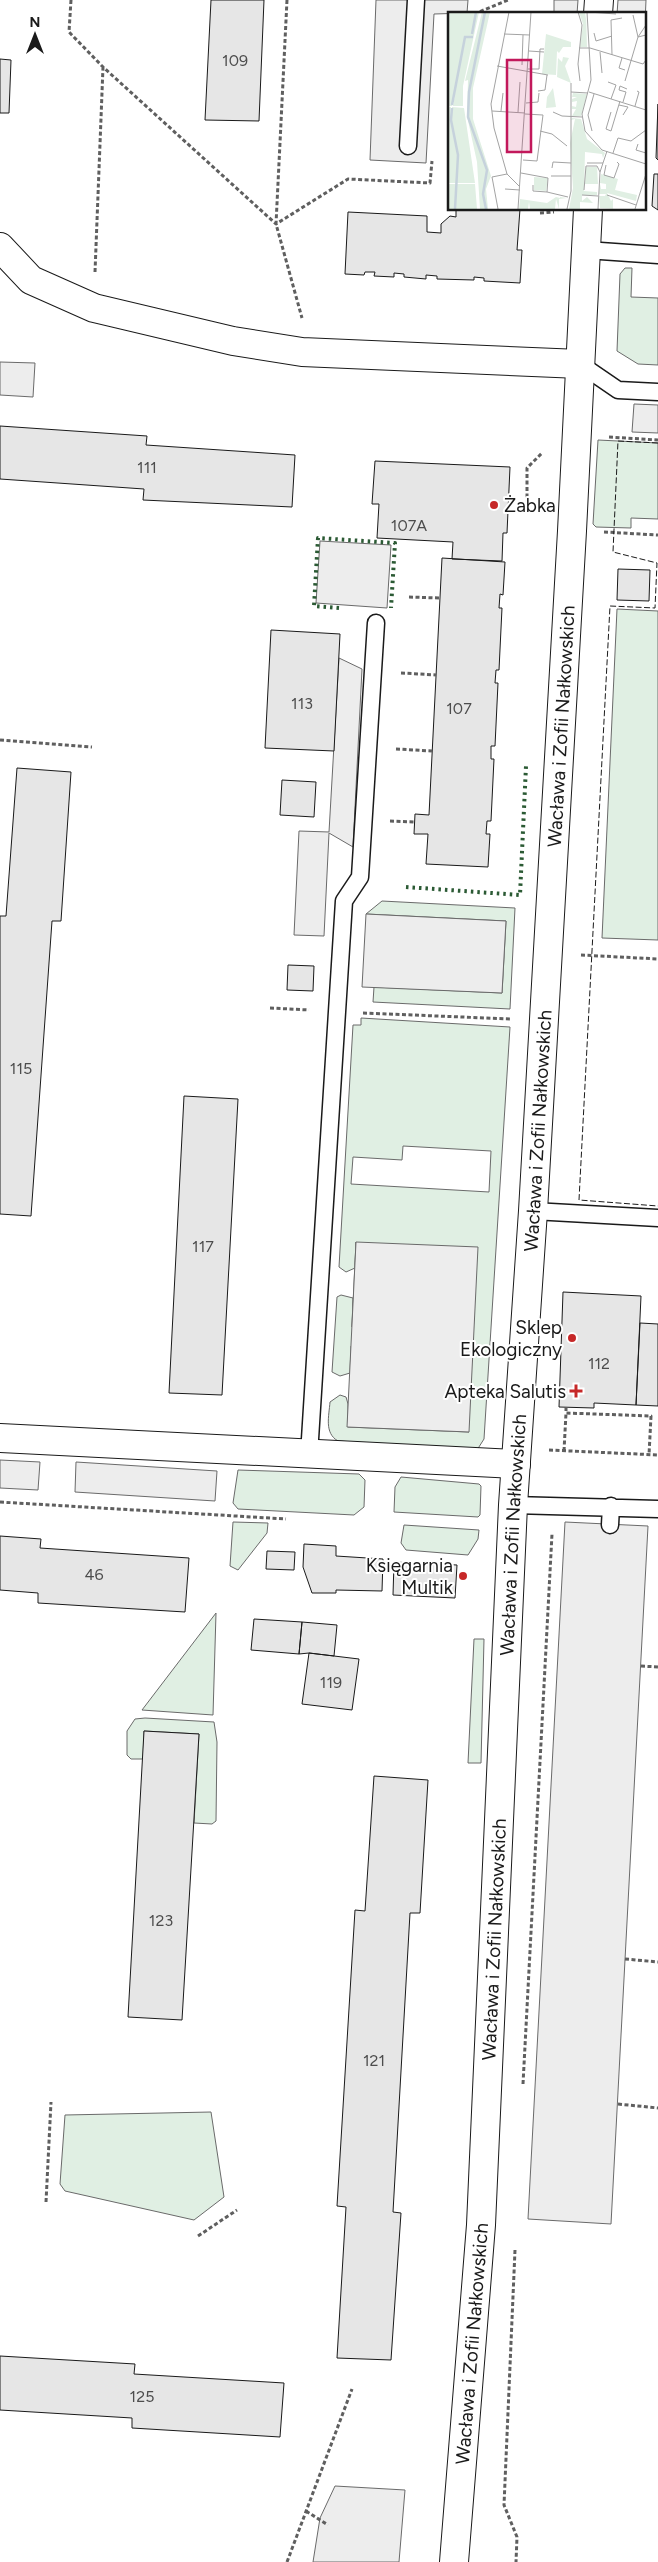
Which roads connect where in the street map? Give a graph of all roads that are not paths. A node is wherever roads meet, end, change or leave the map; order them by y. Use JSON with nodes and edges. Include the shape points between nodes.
{"nodes":[{"id":1,"x":416,"y":0,"type":"edge"},
{"id":2,"x":408,"y":146,"type":"dead end"},
{"id":3,"x":588,"y":210,"type":"edge"},
{"id":4,"x":0,"y":247,"type":"edge"},
{"id":5,"x":586,"y":250,"type":"junction"},
{"id":6,"x":658,"y":254,"type":"edge"},
{"id":7,"x":580,"y":364,"type":"junction"},
{"id":8,"x":658,"y":392,"type":"edge"},
{"id":9,"x":376,"y":624,"type":"dead end"},
{"id":10,"x":533,"y":1211,"type":"junction"},
{"id":11,"x":658,"y":1218,"type":"edge"},
{"id":12,"x":0,"y":1438,"type":"edge"},
{"id":13,"x":309,"y":1454,"type":"junction"},
{"id":14,"x":516,"y":1464,"type":"junction"},
{"id":15,"x":513,"y":1505,"type":"junction"},
{"id":16,"x":611,"y":1506,"type":"junction"},
{"id":17,"x":658,"y":1509,"type":"edge"},
{"id":18,"x":610,"y":1525,"type":"dead end"},
{"id":19,"x":454,"y":2562,"type":"edge"}],
"edges":[{"from":1,"to":2,"type":"lane"},
{"from":3,"to":5,"type":"street","name":"Wacława i Zofii Nałkowskich"},
{"from":4,"to":7,"type":"street","via":[[30,280],[94,308],[233,341],[302,352]]},
{"from":5,"to":6,"type":"lane"},
{"from":5,"to":7,"type":"street","name":"Wacława i Zofii Nałkowskich"},
{"from":7,"to":8,"type":"lane","via":[[618,390]]},
{"from":7,"to":10,"type":"street","name":"Wacława i Zofii Nałkowskich"},
{"from":9,"to":13,"type":"lane","via":[[360,877],[344,901]]},
{"from":10,"to":11,"type":"lane"},
{"from":10,"to":14,"type":"street","name":"Wacława i Zofii Nałkowskich"},
{"from":12,"to":13,"type":"street"},
{"from":13,"to":14,"type":"street"},
{"from":14,"to":15,"type":"street","name":"Wacława i Zofii Nałkowskich"},
{"from":15,"to":16,"type":"lane"},
{"from":15,"to":19,"type":"street","name":"Wacława i Zofii Nałkowskich","via":[[481,2225]]},
{"from":16,"to":17,"type":"lane"},
{"from":16,"to":18,"type":"lane"}]}
